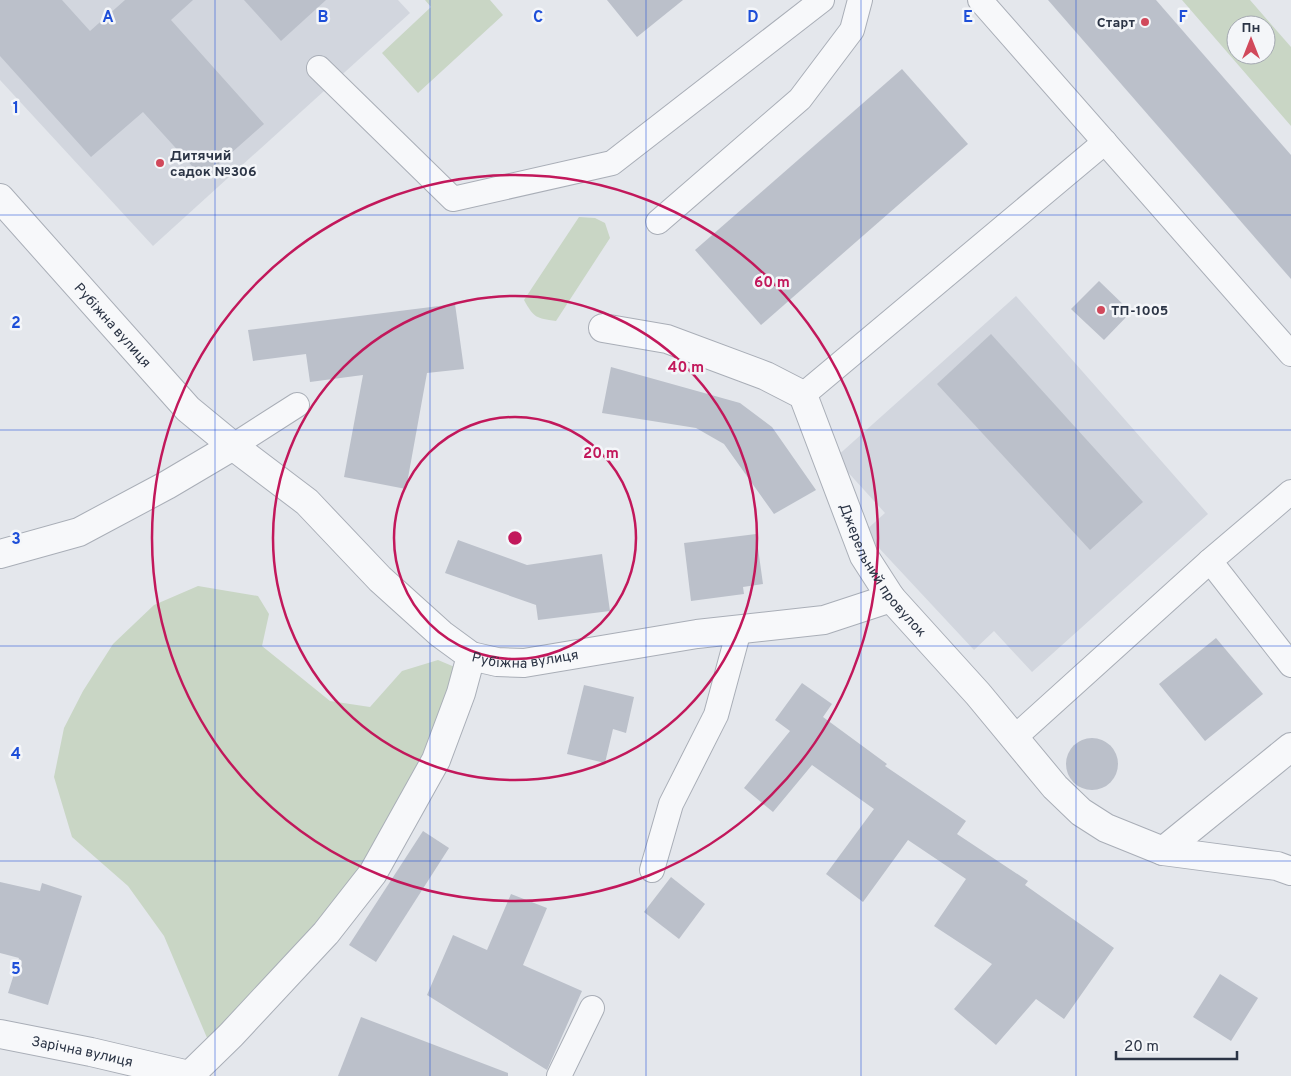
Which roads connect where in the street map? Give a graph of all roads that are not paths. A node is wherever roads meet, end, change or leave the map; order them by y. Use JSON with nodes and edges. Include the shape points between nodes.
{"nodes":[{"id":1,"x":822,"y":0,"type":"edge"},
{"id":2,"x":860,"y":0,"type":"edge"},
{"id":3,"x":980,"y":0,"type":"edge"},
{"id":4,"x":319,"y":68,"type":"dead end"},
{"id":5,"x":1105,"y":142,"type":"junction"},
{"id":6,"x":0,"y":198,"type":"edge"},
{"id":7,"x":658,"y":222,"type":"dead end"},
{"id":8,"x":603,"y":328,"type":"dead end"},
{"id":9,"x":1291,"y":354,"type":"edge"},
{"id":10,"x":803,"y":395,"type":"junction"},
{"id":11,"x":297,"y":404,"type":"dead end"},
{"id":12,"x":233,"y":446,"type":"junction"},
{"id":13,"x":1291,"y":492,"type":"edge"},
{"id":14,"x":0,"y":554,"type":"edge"},
{"id":15,"x":1210,"y":562,"type":"junction"},
{"id":16,"x":891,"y":598,"type":"junction"},
{"id":17,"x":738,"y":630,"type":"junction"},
{"id":18,"x":471,"y":656,"type":"junction"},
{"id":19,"x":1291,"y":665,"type":"edge"},
{"id":20,"x":1014,"y":738,"type":"junction"},
{"id":21,"x":1291,"y":746,"type":"edge"},
{"id":22,"x":1163,"y":851,"type":"junction"},
{"id":23,"x":652,"y":870,"type":"dead end"},
{"id":24,"x":1291,"y":871,"type":"edge"},
{"id":25,"x":592,"y":1008,"type":"dead end"},
{"id":26,"x":0,"y":1034,"type":"edge"},
{"id":27,"x":191,"y":1075,"type":"edge"},
{"id":28,"x":559,"y":1076,"type":"edge"}],
"edges":[{"from":1,"to":4,"type":"lane","via":[[612,163],[453,199]]},
{"from":2,"to":7,"type":"lane","via":[[852,30],[800,99]]},
{"from":3,"to":5,"type":"lane"},
{"from":5,"to":9,"type":"lane"},
{"from":5,"to":10,"type":"lane"},
{"from":6,"to":12,"type":"street","name":"Рубіжна вулиця","via":[[188,409]]},
{"from":8,"to":10,"type":"street","via":[[667,339],[766,376]]},
{"from":10,"to":16,"type":"street","name":"Джерельний провулок","via":[[864,556]]},
{"from":11,"to":12,"type":"lane"},
{"from":12,"to":14,"type":"street","via":[[79,532]]},
{"from":12,"to":18,"type":"street","name":"Рубіжна вулиця","via":[[307,502],[380,579],[441,634]]},
{"from":13,"to":15,"type":"lane"},
{"from":15,"to":19,"type":"lane"},
{"from":15,"to":20,"type":"lane"},
{"from":16,"to":17,"type":"street","name":"Рубіжна вулиця","via":[[824,620]]},
{"from":16,"to":20,"type":"street","name":"Джерельний провулок"},
{"from":17,"to":18,"type":"street","name":"Рубіжна вулиця","via":[[524,662],[497,662]]},
{"from":17,"to":23,"type":"lane","via":[[716,715],[671,804]]},
{"from":18,"to":27,"type":"street","via":[[461,694],[436,760],[374,873],[326,933]]},
{"from":20,"to":22,"type":"street","name":"Джерельний провулок","via":[[1081,812],[1106,828]]},
{"from":21,"to":22,"type":"street"},
{"from":22,"to":24,"type":"street","name":"Джерельний провулок","via":[[1278,866]]},
{"from":25,"to":28,"type":"lane"},
{"from":26,"to":27,"type":"street","name":"Зарічна вулиця"}]}
